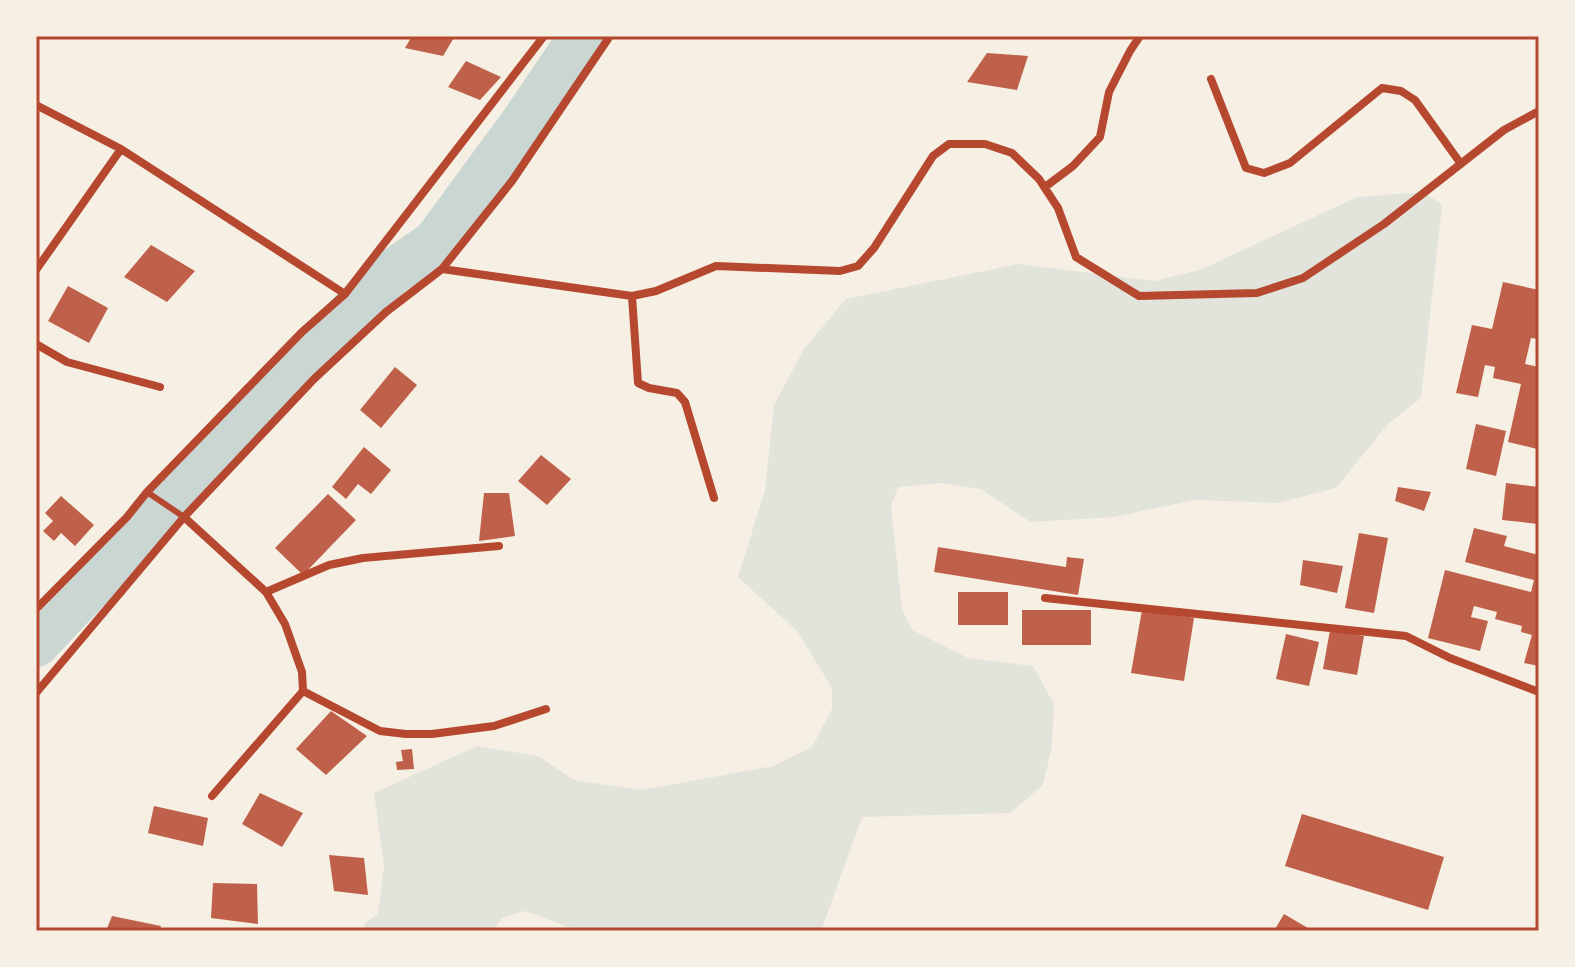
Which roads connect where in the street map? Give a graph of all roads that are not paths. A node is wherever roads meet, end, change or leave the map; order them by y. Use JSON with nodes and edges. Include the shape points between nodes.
{"nodes":[{"id":1,"x":544,"y":36,"type":"edge"},
{"id":2,"x":610,"y":36,"type":"edge"},
{"id":3,"x":1140,"y":36,"type":"edge"},
{"id":4,"x":1211,"y":79,"type":"dead end"},
{"id":5,"x":36,"y":105,"type":"edge"},
{"id":6,"x":1539,"y":111,"type":"edge"},
{"id":7,"x":121,"y":149,"type":"junction"},
{"id":8,"x":1461,"y":164,"type":"junction"},
{"id":9,"x":1045,"y":187,"type":"junction"},
{"id":10,"x":442,"y":269,"type":"junction"},
{"id":11,"x":36,"y":270,"type":"edge"},
{"id":12,"x":345,"y":294,"type":"junction"},
{"id":13,"x":632,"y":296,"type":"junction"},
{"id":14,"x":36,"y":344,"type":"edge"},
{"id":15,"x":160,"y":387,"type":"dead end"},
{"id":16,"x":147,"y":492,"type":"junction"},
{"id":17,"x":714,"y":498,"type":"dead end"},
{"id":18,"x":184,"y":517,"type":"junction"},
{"id":19,"x":499,"y":546,"type":"dead end"},
{"id":20,"x":266,"y":592,"type":"junction"},
{"id":21,"x":1045,"y":598,"type":"dead end"},
{"id":22,"x":36,"y":610,"type":"edge"},
{"id":23,"x":303,"y":691,"type":"junction"},
{"id":24,"x":1539,"y":692,"type":"edge"},
{"id":25,"x":36,"y":693,"type":"edge"},
{"id":26,"x":546,"y":709,"type":"dead end"},
{"id":27,"x":212,"y":796,"type":"dead end"}],
"edges":[{"from":1,"to":12,"type":"street"},
{"from":2,"to":10,"type":"street","via":[[512,181]]},
{"from":3,"to":9,"type":"street","via":[[1109,92],[1100,137]]},
{"from":4,"to":8,"type":"street","via":[[1246,168],[1264,173],[1290,163],[1382,88],[1415,100]]},
{"from":5,"to":7,"type":"street"},
{"from":6,"to":8,"type":"street"},
{"from":7,"to":11,"type":"street"},
{"from":7,"to":12,"type":"street"},
{"from":8,"to":9,"type":"street","via":[[1303,278],[1257,293],[1139,296],[1076,257]]},
{"from":9,"to":13,"type":"street","via":[[1012,153],[985,144],[949,144],[933,156],[858,266],[840,271],[716,266]]},
{"from":10,"to":13,"type":"street"},
{"from":10,"to":18,"type":"street","via":[[314,379]]},
{"from":12,"to":16,"type":"street"},
{"from":13,"to":17,"type":"street","via":[[638,383],[677,393],[685,402]]},
{"from":14,"to":15,"type":"street","via":[[67,362]]},
{"from":16,"to":18,"type":"lane"},
{"from":16,"to":22,"type":"street"},
{"from":18,"to":20,"type":"street"},
{"from":18,"to":25,"type":"street"},
{"from":19,"to":20,"type":"street","via":[[363,558],[329,565]]},
{"from":20,"to":23,"type":"street","via":[[285,624]]},
{"from":21,"to":24,"type":"street","via":[[1406,636]]},
{"from":23,"to":26,"type":"street","via":[[380,731],[406,734],[483,728]]},
{"from":23,"to":27,"type":"street"}]}
